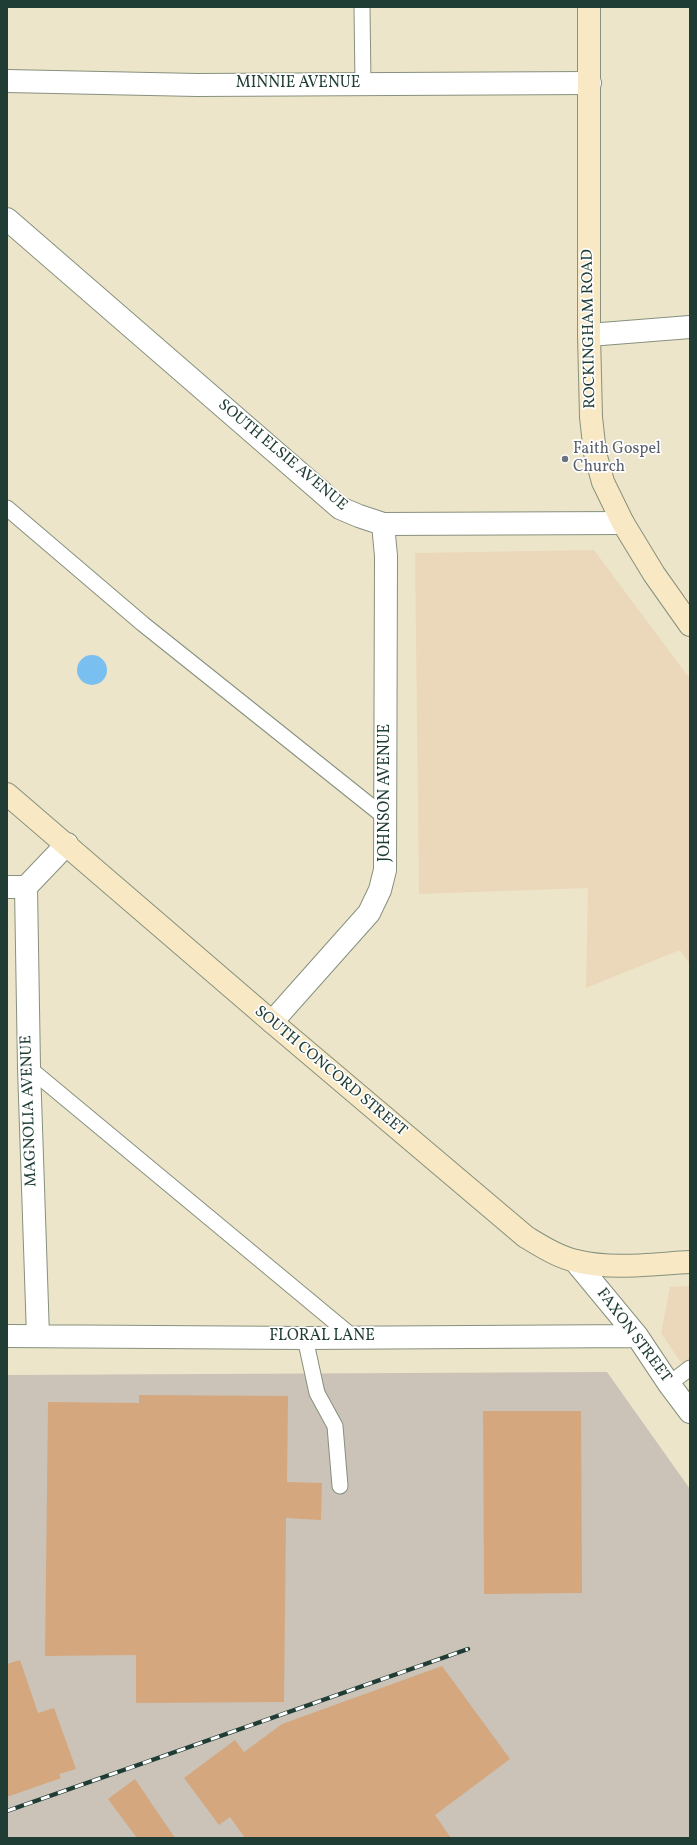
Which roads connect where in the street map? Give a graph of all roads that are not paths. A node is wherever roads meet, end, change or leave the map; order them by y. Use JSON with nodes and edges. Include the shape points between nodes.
{"nodes":[{"id":1,"x":362,"y":7,"type":"edge"},
{"id":2,"x":589,"y":7,"type":"edge"},
{"id":3,"x":7,"y":81,"type":"edge"},
{"id":4,"x":590,"y":83,"type":"junction"},
{"id":5,"x":362,"y":84,"type":"junction"},
{"id":6,"x":7,"y":219,"type":"edge"},
{"id":7,"x":690,"y":327,"type":"edge"},
{"id":8,"x":589,"y":335,"type":"junction"},
{"id":9,"x":7,"y":508,"type":"edge"},
{"id":10,"x":623,"y":523,"type":"junction"},
{"id":11,"x":383,"y":524,"type":"junction"},
{"id":12,"x":690,"y":624,"type":"edge"},
{"id":13,"x":7,"y":794,"type":"edge"},
{"id":14,"x":386,"y":818,"type":"junction"},
{"id":15,"x":67,"y":844,"type":"junction"},
{"id":16,"x":17,"y":887,"type":"edge"},
{"id":17,"x":272,"y":1022,"type":"junction"},
{"id":18,"x":29,"y":1068,"type":"junction"},
{"id":19,"x":575,"y":1261,"type":"junction"},
{"id":20,"x":690,"y":1262,"type":"edge"},
{"id":21,"x":7,"y":1336,"type":"edge"},
{"id":22,"x":38,"y":1336,"type":"junction"},
{"id":23,"x":638,"y":1336,"type":"junction"},
{"id":24,"x":353,"y":1337,"type":"junction"},
{"id":25,"x":305,"y":1338,"type":"junction"},
{"id":26,"x":690,"y":1368,"type":"edge"},
{"id":27,"x":669,"y":1384,"type":"junction"},
{"id":28,"x":690,"y":1412,"type":"edge"},
{"id":29,"x":340,"y":1486,"type":"dead end"}],
"edges":[{"from":1,"to":5,"type":"lane"},
{"from":2,"to":4,"type":"street","name":"ROCKINGHAM ROAD"},
{"from":3,"to":5,"type":"street","name":"MINNIE AVENUE","via":[[197,85]]},
{"from":4,"to":5,"type":"street","name":"MINNIE AVENUE"},
{"from":4,"to":8,"type":"street","name":"ROCKINGHAM ROAD"},
{"from":6,"to":11,"type":"street","name":"SOUTH ELSIE AVENUE","via":[[340,508]]},
{"from":7,"to":8,"type":"street"},
{"from":8,"to":10,"type":"street","name":"ROCKINGHAM ROAD","via":[[594,453]]},
{"from":9,"to":14,"type":"lane","via":[[144,624]]},
{"from":10,"to":11,"type":"street","name":"SOUTH ELSIE AVENUE"},
{"from":10,"to":12,"type":"street","name":"ROCKINGHAM ROAD","via":[[654,574]]},
{"from":11,"to":14,"type":"street","name":"JOHNSON AVENUE","via":[[386,556]]},
{"from":13,"to":15,"type":"street","name":"SOUTH CONCORD STREET"},
{"from":14,"to":17,"type":"street","name":"JOHNSON AVENUE","via":[[385,870],[380,890],[369,913]]},
{"from":15,"to":16,"type":"street"},
{"from":15,"to":17,"type":"street","name":"SOUTH CONCORD STREET"},
{"from":16,"to":18,"type":"street","name":"MAGNOLIA AVENUE"},
{"from":17,"to":19,"type":"street","name":"SOUTH CONCORD STREET","via":[[526,1237],[548,1251]]},
{"from":18,"to":22,"type":"street","name":"MAGNOLIA AVENUE"},
{"from":18,"to":24,"type":"lane"},
{"from":19,"to":20,"type":"street","name":"SOUTH CONCORD STREET","via":[[612,1266]]},
{"from":19,"to":23,"type":"street","name":"FAXON STREET"},
{"from":21,"to":22,"type":"street","name":"FLORAL LANE"},
{"from":22,"to":25,"type":"street","name":"FLORAL LANE"},
{"from":23,"to":24,"type":"street","name":"FLORAL LANE"},
{"from":23,"to":27,"type":"street","name":"FAXON STREET"},
{"from":24,"to":25,"type":"street","name":"FLORAL LANE"},
{"from":25,"to":29,"type":"lane","via":[[317,1393],[335,1426]]},
{"from":26,"to":27,"type":"lane"},
{"from":27,"to":28,"type":"street","name":"FAXON STREET"}]}
